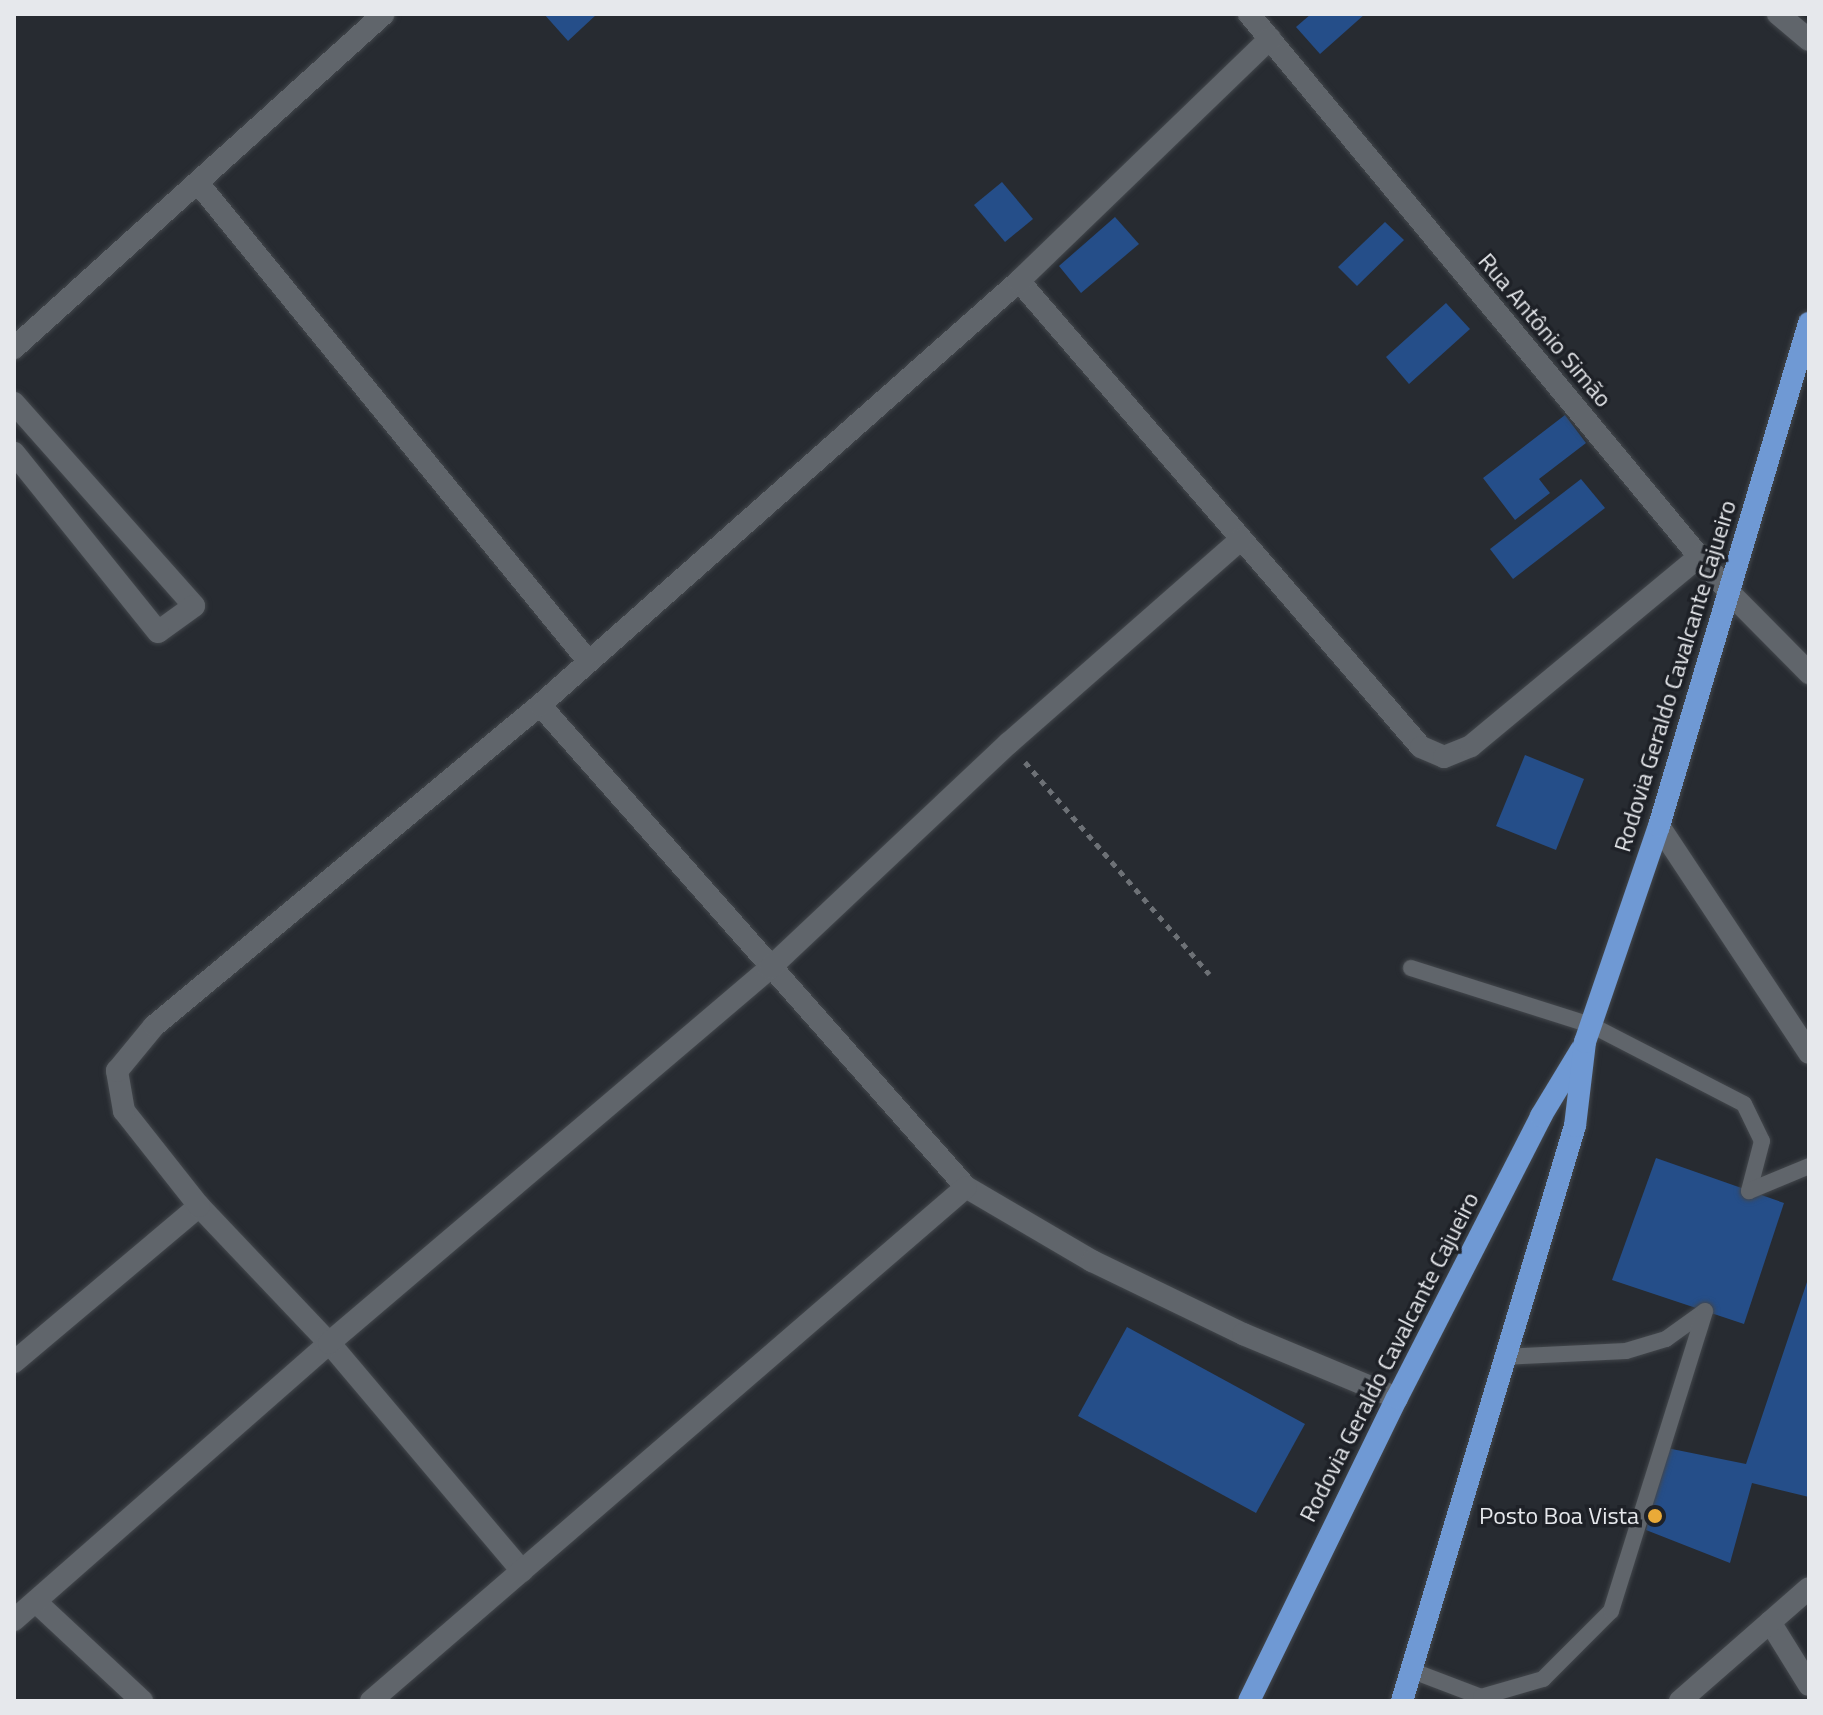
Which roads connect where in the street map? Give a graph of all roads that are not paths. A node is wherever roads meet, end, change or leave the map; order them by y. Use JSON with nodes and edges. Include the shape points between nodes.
{"nodes":[{"id":1,"x":384,"y":14,"type":"edge"},
{"id":2,"x":1249,"y":14,"type":"edge"},
{"id":3,"x":1778,"y":14,"type":"edge"},
{"id":4,"x":1270,"y":39,"type":"junction"},
{"id":5,"x":1809,"y":40,"type":"edge"},
{"id":6,"x":198,"y":183,"type":"junction"},
{"id":7,"x":1019,"y":281,"type":"junction"},
{"id":8,"x":1809,"y":323,"type":"edge"},
{"id":9,"x":14,"y":348,"type":"edge"},
{"id":10,"x":14,"y":403,"type":"edge"},
{"id":11,"x":14,"y":453,"type":"edge"},
{"id":12,"x":1240,"y":540,"type":"junction"},
{"id":13,"x":1700,"y":556,"type":"junction"},
{"id":14,"x":1727,"y":590,"type":"junction"},
{"id":15,"x":589,"y":662,"type":"junction"},
{"id":16,"x":1809,"y":673,"type":"edge"},
{"id":17,"x":540,"y":705,"type":"junction"},
{"id":18,"x":1659,"y":826,"type":"junction"},
{"id":19,"x":770,"y":968,"type":"junction"},
{"id":20,"x":1411,"y":968,"type":"dead end"},
{"id":21,"x":1588,"y":1033,"type":"junction"},
{"id":22,"x":1809,"y":1053,"type":"edge"},
{"id":23,"x":1809,"y":1166,"type":"edge"},
{"id":24,"x":966,"y":1187,"type":"junction"},
{"id":25,"x":199,"y":1206,"type":"junction"},
{"id":26,"x":329,"y":1343,"type":"junction"},
{"id":27,"x":1502,"y":1357,"type":"junction"},
{"id":28,"x":14,"y":1362,"type":"edge"},
{"id":29,"x":1397,"y":1398,"type":"junction"},
{"id":30,"x":522,"y":1571,"type":"junction"},
{"id":31,"x":1809,"y":1588,"type":"edge"},
{"id":32,"x":36,"y":1602,"type":"junction"},
{"id":33,"x":14,"y":1620,"type":"edge"},
{"id":34,"x":1770,"y":1622,"type":"junction"},
{"id":35,"x":1413,"y":1671,"type":"junction"},
{"id":36,"x":1809,"y":1685,"type":"edge"},
{"id":37,"x":1480,"y":1699,"type":"edge"},
{"id":38,"x":142,"y":1701,"type":"edge"},
{"id":39,"x":371,"y":1701,"type":"edge"},
{"id":40,"x":1249,"y":1701,"type":"edge"},
{"id":41,"x":1402,"y":1701,"type":"edge"},
{"id":42,"x":1680,"y":1701,"type":"edge"}],
"edges":[{"from":1,"to":6,"type":"street"},
{"from":2,"to":4,"type":"street","name":"Rua Antônio Simão"},
{"from":3,"to":5,"type":"street"},
{"from":4,"to":7,"type":"street"},
{"from":4,"to":13,"type":"street","name":"Rua Antônio Simão"},
{"from":6,"to":9,"type":"street"},
{"from":6,"to":15,"type":"street"},
{"from":7,"to":12,"type":"street"},
{"from":7,"to":15,"type":"street"},
{"from":8,"to":14,"type":"highway","name":"Rodovia Geraldo Cavalcante Cajueiro"},
{"from":10,"to":11,"type":"street","via":[[194,606],[158,632]]},
{"from":12,"to":13,"type":"street","via":[[1421,747],[1444,757],[1471,746]]},
{"from":12,"to":19,"type":"street","via":[[1009,743]]},
{"from":13,"to":14,"type":"street","name":"Rua Antônio Simão"},
{"from":14,"to":16,"type":"street","name":"Rua Antônio Simão"},
{"from":14,"to":18,"type":"highway","name":"Rodovia Geraldo Cavalcante Cajueiro"},
{"from":15,"to":17,"type":"street"},
{"from":17,"to":19,"type":"street"},
{"from":17,"to":25,"type":"street","via":[[154,1026],[117,1071],[124,1111]]},
{"from":18,"to":21,"type":"highway","name":"Rodovia Geraldo Cavalcante Cajueiro"},
{"from":18,"to":22,"type":"street"},
{"from":19,"to":24,"type":"street"},
{"from":19,"to":26,"type":"street"},
{"from":20,"to":21,"type":"lane"},
{"from":21,"to":23,"type":"lane","via":[[1744,1104],[1762,1141],[1749,1191]]},
{"from":21,"to":27,"type":"highway","name":"Rodovia Geraldo Cavalcante Cajueiro","via":[[1575,1126]]},
{"from":21,"to":29,"type":"highway","name":"Rodovia Geraldo Cavalcante Cajueiro"},
{"from":24,"to":29,"type":"street","via":[[1092,1261],[1243,1334]]},
{"from":24,"to":30,"type":"street"},
{"from":25,"to":26,"type":"street"},
{"from":25,"to":28,"type":"street"},
{"from":26,"to":30,"type":"street"},
{"from":26,"to":32,"type":"street"},
{"from":27,"to":35,"type":"highway","name":"Rodovia Geraldo Cavalcante Cajueiro"},
{"from":27,"to":37,"type":"lane","via":[[1626,1351],[1666,1339],[1705,1311],[1611,1611],[1543,1679]]},
{"from":29,"to":40,"type":"highway","name":"Rodovia Geraldo Cavalcante Cajueiro"},
{"from":30,"to":39,"type":"street"},
{"from":31,"to":34,"type":"street"},
{"from":32,"to":33,"type":"street"},
{"from":32,"to":38,"type":"street"},
{"from":34,"to":36,"type":"street"},
{"from":34,"to":42,"type":"street"},
{"from":35,"to":37,"type":"lane"},
{"from":35,"to":41,"type":"highway","name":"Rodovia Geraldo Cavalcante Cajueiro"}]}
